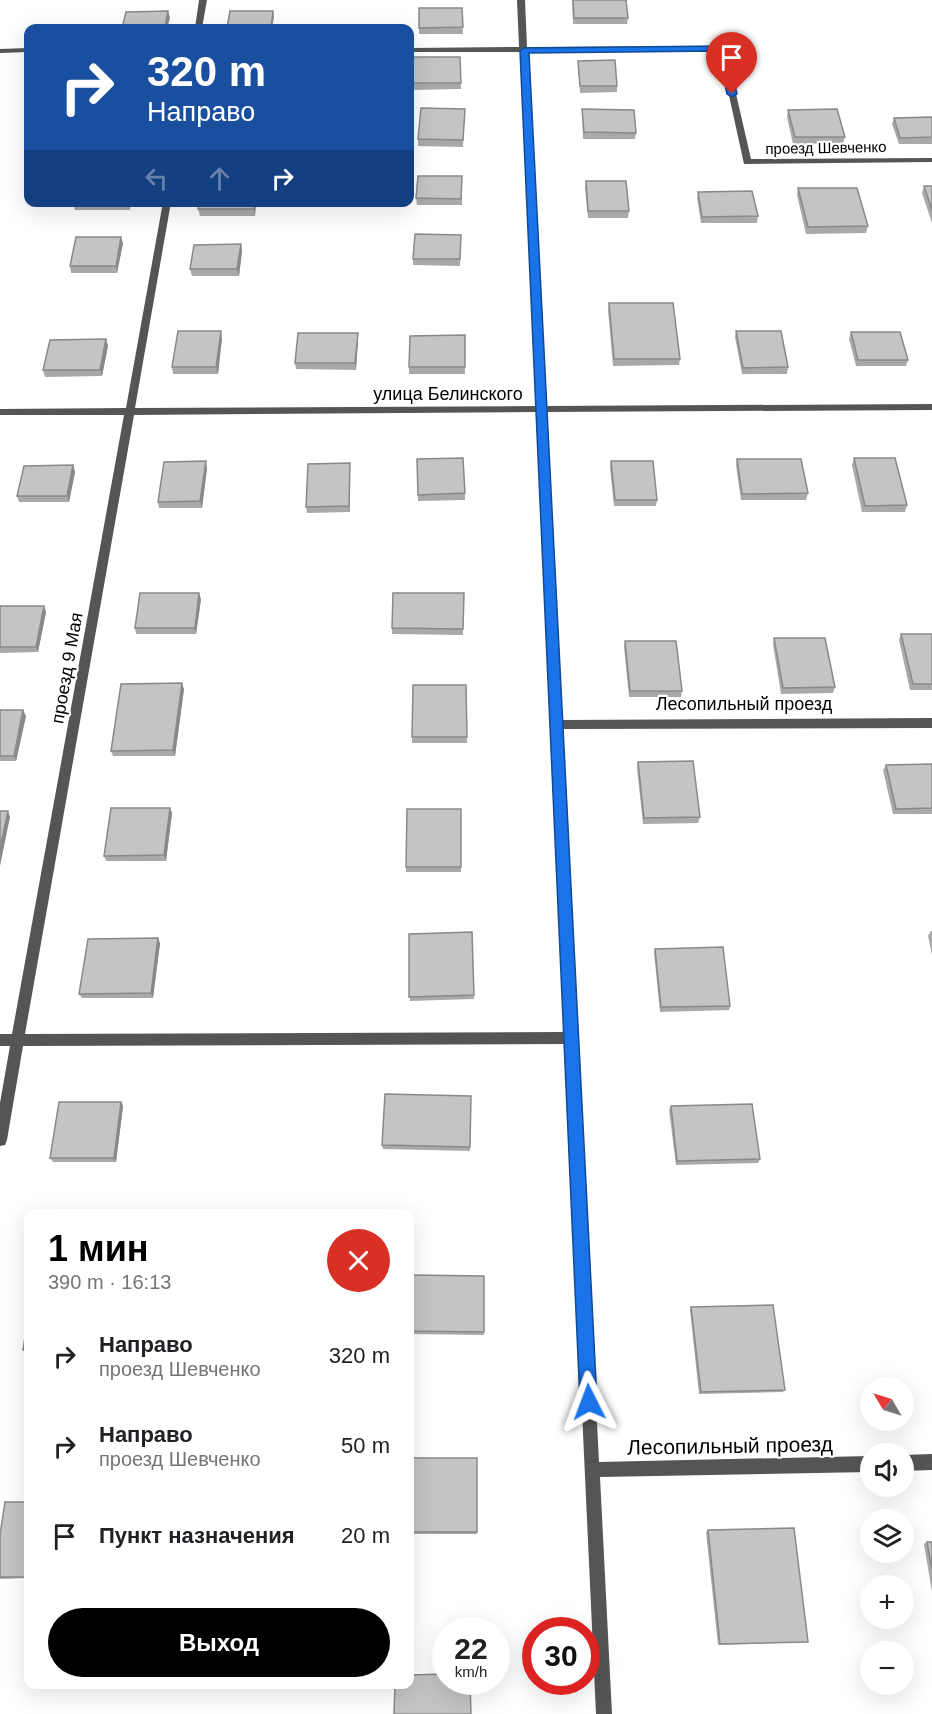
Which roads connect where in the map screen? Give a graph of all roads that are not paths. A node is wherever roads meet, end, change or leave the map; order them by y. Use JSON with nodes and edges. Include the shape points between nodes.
{"nodes":[{"id":1,"x":203,"y":0,"type":"edge"},
{"id":2,"x":521,"y":0,"type":"edge"},
{"id":3,"x":199,"y":24,"type":"edge"},
{"id":4,"x":24,"y":50,"type":"edge"},
{"id":5,"x":414,"y":50,"type":"edge"},
{"id":6,"x":0,"y":51,"type":"edge"},
{"id":7,"x":524,"y":51,"type":"junction"},
{"id":8,"x":932,"y":160,"type":"edge"},
{"id":9,"x":166,"y":207,"type":"edge"},
{"id":10,"x":932,"y":406,"type":"edge"},
{"id":11,"x":542,"y":410,"type":"junction"},
{"id":12,"x":0,"y":412,"type":"edge"},
{"id":13,"x":130,"y":412,"type":"junction"},
{"id":14,"x":932,"y":723,"type":"edge"},
{"id":15,"x":556,"y":725,"type":"junction"},
{"id":16,"x":571,"y":1038,"type":"junction"},
{"id":17,"x":0,"y":1040,"type":"edge"},
{"id":18,"x":18,"y":1040,"type":"junction"},
{"id":19,"x":0,"y":1140,"type":"edge"},
{"id":20,"x":932,"y":1462,"type":"edge"},
{"id":21,"x":914,"y":1463,"type":"edge"},
{"id":22,"x":860,"y":1464,"type":"edge"},
{"id":23,"x":592,"y":1470,"type":"junction"},
{"id":24,"x":604,"y":1714,"type":"edge"}],
"edges":[{"from":1,"to":3,"type":"street"},
{"from":2,"to":7,"type":"street"},
{"from":4,"to":6,"type":"street"},
{"from":5,"to":7,"type":"street"},
{"from":7,"to":8,"type":"street","name":"проезд Шевченко","via":[[722,48],[747,162]]},
{"from":7,"to":11,"type":"street"},
{"from":9,"to":13,"type":"street","name":"проезд 9 Мая"},
{"from":10,"to":11,"type":"street","name":"улица Белинского"},
{"from":11,"to":13,"type":"street","name":"улица Белинского"},
{"from":11,"to":15,"type":"street"},
{"from":12,"to":13,"type":"street","name":"улица Белинского"},
{"from":13,"to":18,"type":"street","name":"проезд 9 Мая"},
{"from":14,"to":15,"type":"street","name":"Лесопильный проезд"},
{"from":15,"to":16,"type":"street"},
{"from":16,"to":18,"type":"street"},
{"from":16,"to":23,"type":"street"},
{"from":17,"to":18,"type":"street"},
{"from":18,"to":19,"type":"street","name":"проезд 9 Мая"},
{"from":20,"to":21,"type":"street"},
{"from":22,"to":23,"type":"street","name":"Лесопильный проезд"},
{"from":23,"to":24,"type":"street"}]}
